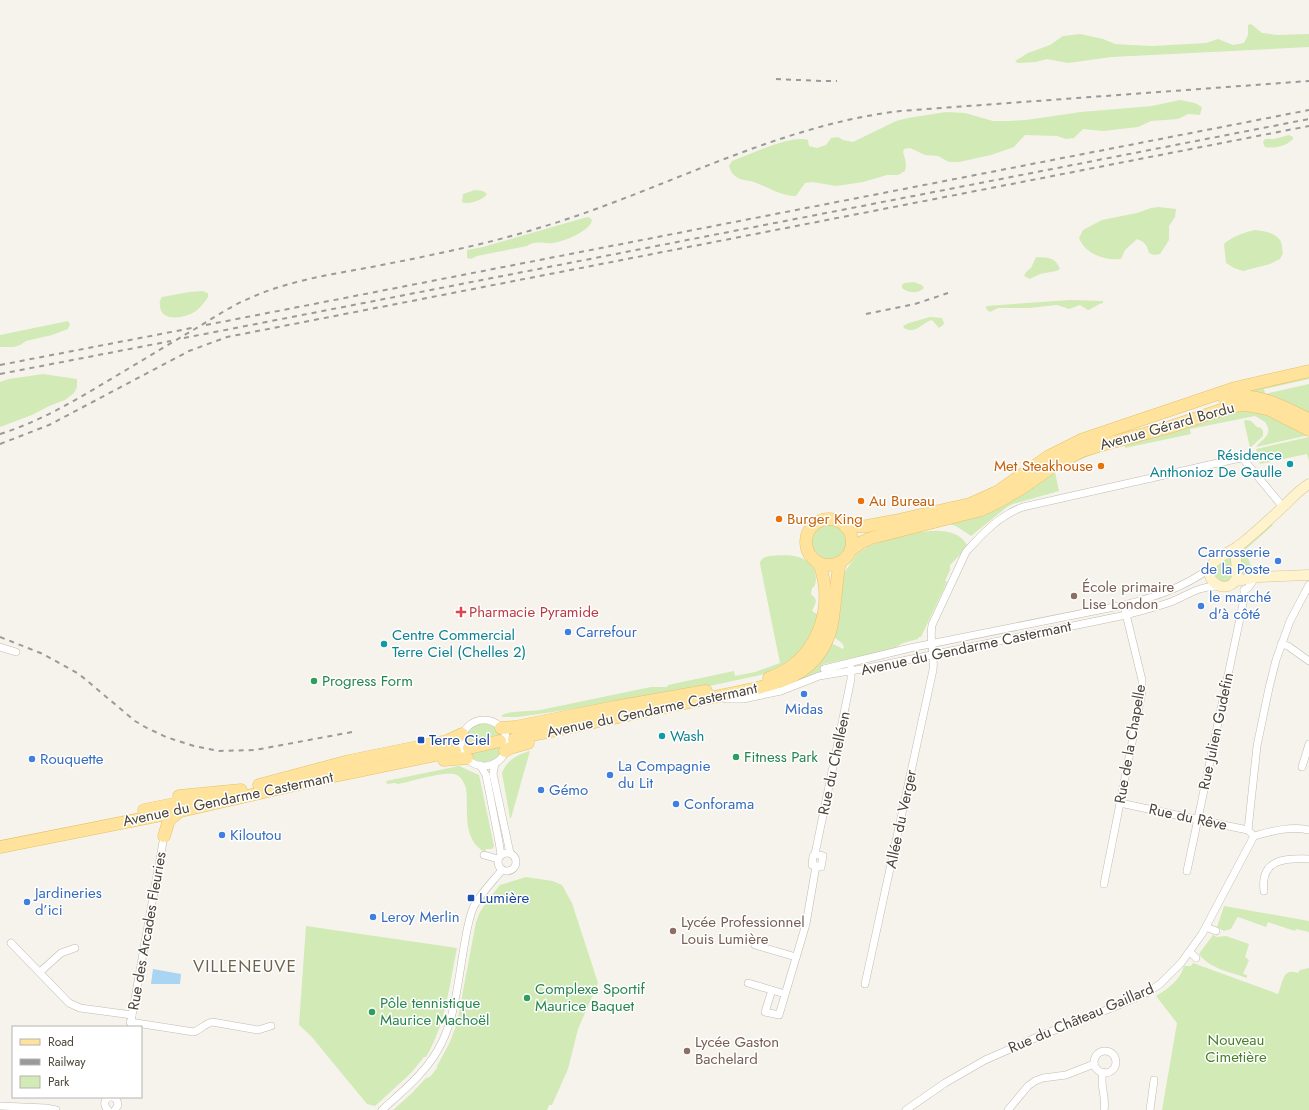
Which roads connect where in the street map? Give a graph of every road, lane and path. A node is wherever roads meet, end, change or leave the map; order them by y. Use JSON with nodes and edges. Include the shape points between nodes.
{"nodes":[{"id":1,"x":1309,"y":371,"type":"edge"},
{"id":2,"x":1309,"y":419,"type":"edge"},
{"id":3,"x":1309,"y":430,"type":"edge"},
{"id":4,"x":1095,"y":435,"type":"junction"},
{"id":5,"x":1308,"y":484,"type":"edge"},
{"id":6,"x":1283,"y":507,"type":"junction"},
{"id":7,"x":846,"y":527,"type":"junction"},
{"id":8,"x":1239,"y":545,"type":"junction"},
{"id":9,"x":851,"y":550,"type":"junction"},
{"id":10,"x":840,"y":562,"type":"junction"},
{"id":11,"x":819,"y":563,"type":"junction"},
{"id":12,"x":1210,"y":568,"type":"junction"},
{"id":13,"x":1309,"y":575,"type":"edge"},
{"id":14,"x":1255,"y":578,"type":"junction"},
{"id":15,"x":1233,"y":583,"type":"junction"},
{"id":16,"x":1309,"y":585,"type":"edge"},
{"id":17,"x":1218,"y":586,"type":"junction"},
{"id":18,"x":1244,"y":590,"type":"junction"},
{"id":19,"x":1124,"y":605,"type":"junction"},
{"id":20,"x":1126,"y":615,"type":"junction"},
{"id":21,"x":984,"y":634,"type":"junction"},
{"id":22,"x":932,"y":644,"type":"junction"},
{"id":23,"x":1281,"y":644,"type":"junction"},
{"id":24,"x":0,"y":647,"type":"edge"},
{"id":25,"x":16,"y":652,"type":"dead end"},
{"id":26,"x":933,"y":654,"type":"junction"},
{"id":27,"x":1309,"y":661,"type":"edge"},
{"id":28,"x":824,"y":668,"type":"dead end"},
{"id":29,"x":850,"y":668,"type":"junction"},
{"id":30,"x":789,"y":679,"type":"junction"},
{"id":31,"x":727,"y":693,"type":"junction"},
{"id":32,"x":501,"y":739,"type":"junction"},
{"id":33,"x":1309,"y":744,"type":"edge"},
{"id":34,"x":466,"y":746,"type":"junction"},
{"id":35,"x":495,"y":763,"type":"junction"},
{"id":36,"x":480,"y":765,"type":"junction"},
{"id":37,"x":1302,"y":767,"type":"dead end"},
{"id":38,"x":245,"y":789,"type":"junction"},
{"id":39,"x":1120,"y":803,"type":"junction"},
{"id":40,"x":165,"y":810,"type":"junction"},
{"id":41,"x":181,"y":811,"type":"junction"},
{"id":42,"x":142,"y":819,"type":"junction"},
{"id":43,"x":1198,"y":819,"type":"junction"},
{"id":44,"x":1248,"y":830,"type":"junction"},
{"id":45,"x":1309,"y":830,"type":"edge"},
{"id":46,"x":164,"y":836,"type":"junction"},
{"id":47,"x":1254,"y":836,"type":"junction"},
{"id":48,"x":0,"y":840,"type":"edge"},
{"id":49,"x":0,"y":847,"type":"edge"},
{"id":50,"x":510,"y":853,"type":"junction"},
{"id":51,"x":484,"y":855,"type":"dead end"},
{"id":52,"x":500,"y":857,"type":"junction"},
{"id":53,"x":1309,"y":859,"type":"edge"},
{"id":54,"x":502,"y":870,"type":"junction"},
{"id":55,"x":1187,"y":871,"type":"dead end"},
{"id":56,"x":1104,"y":884,"type":"dead end"},
{"id":57,"x":1264,"y":891,"type":"dead end"},
{"id":58,"x":1206,"y":927,"type":"junction"},
{"id":59,"x":1216,"y":931,"type":"dead end"},
{"id":60,"x":11,"y":943,"type":"dead end"},
{"id":61,"x":755,"y":945,"type":"dead end"},
{"id":62,"x":75,"y":948,"type":"dead end"},
{"id":63,"x":1190,"y":952,"type":"junction"},
{"id":64,"x":796,"y":957,"type":"junction"},
{"id":65,"x":1196,"y":958,"type":"dead end"},
{"id":66,"x":40,"y":972,"type":"junction"},
{"id":67,"x":748,"y":983,"type":"dead end"},
{"id":68,"x":865,"y":984,"type":"dead end"},
{"id":69,"x":772,"y":990,"type":"junction"},
{"id":70,"x":785,"y":994,"type":"junction"},
{"id":71,"x":131,"y":1021,"type":"edge"},
{"id":72,"x":271,"y":1026,"type":"dead end"},
{"id":73,"x":1094,"y":1064,"type":"junction"},
{"id":74,"x":1103,"y":1072,"type":"junction"},
{"id":75,"x":1154,"y":1080,"type":"dead end"},
{"id":76,"x":110,"y":1098,"type":"edge"},
{"id":77,"x":114,"y":1098,"type":"edge"},
{"id":78,"x":0,"y":1106,"type":"edge"},
{"id":79,"x":104,"y":1109,"type":"edge"},
{"id":80,"x":118,"y":1109,"type":"edge"},
{"id":81,"x":56,"y":1110,"type":"edge"},
{"id":82,"x":382,"y":1110,"type":"edge"},
{"id":83,"x":906,"y":1110,"type":"edge"},
{"id":84,"x":1008,"y":1110,"type":"edge"},
{"id":85,"x":1104,"y":1110,"type":"edge"},
{"id":86,"x":1150,"y":1110,"type":"edge"}],
"edges":[{"from":1,"to":4,"type":"main road","via":[[1235,388]]},
{"from":2,"to":4,"type":"main road","via":[[1266,400],[1232,396],[1215,399],[1157,420]]},
{"from":3,"to":9,"type":"main road","name":"Avenue Gérard Bordu","via":[[1268,409],[1247,405],[1228,407],[1170,427],[1086,450],[1052,467],[1025,486],[981,510],[871,538]]},
{"from":4,"to":7,"type":"main road","name":"Avenue Gérard Bordu","via":[[1059,450],[1002,488],[970,504],[894,521]]},
{"from":5,"to":6,"type":"street"},
{"from":6,"to":8,"type":"street"},
{"from":6,"to":22,"type":"street","name":"Allée du Verger","via":[[1240,458],[1012,511],[974,542],[966,552],[932,625]]},
{"from":7,"to":9,"type":"main road","via":[[851,538]]},
{"from":7,"to":11,"type":"main road","name":"Avenue Gérard Bordu","via":[[836,521],[825,520],[818,522],[810,530],[806,541],[807,549],[810,556]]},
{"from":8,"to":12,"type":"street","via":[[1214,562]]},
{"from":8,"to":15,"type":"street","via":[[1236,558],[1238,576]]},
{"from":9,"to":10,"type":"main road","name":"Avenue Gérard Bordu"},
{"from":10,"to":11,"type":"main road","via":[[827,565]]},
{"from":10,"to":30,"type":"main road","via":[[828,636],[813,662],[804,671]]},
{"from":11,"to":31,"type":"main road","name":"Avenue Gérard Bordu","via":[[824,580],[824,611],[817,636],[804,656],[774,676]]},
{"from":12,"to":17,"type":"street","via":[[1210,578]]},
{"from":12,"to":19,"type":"street","name":"Avenue du Gendarme Castermant","via":[[1167,592]]},
{"from":13,"to":14,"type":"street"},
{"from":14,"to":15,"type":"street"},
{"from":14,"to":18,"type":"street"},
{"from":15,"to":17,"type":"street"},
{"from":15,"to":18,"type":"street"},
{"from":16,"to":23,"type":"street"},
{"from":17,"to":20,"type":"street","name":"Avenue du Gendarme Castermant","via":[[1199,588],[1165,604]]},
{"from":18,"to":43,"type":"street","name":"Rue Julien Gudefin"},
{"from":19,"to":20,"type":"street","name":"Rue de la Chapelle"},
{"from":19,"to":21,"type":"street","name":"Avenue du Gendarme Castermant"},
{"from":20,"to":26,"type":"street","name":"Avenue du Gendarme Castermant","via":[[1081,625],[1074,622],[1016,634],[1005,640]]},
{"from":20,"to":39,"type":"street","name":"Rue de la Chapelle","via":[[1143,686]]},
{"from":21,"to":22,"type":"street","name":"Avenue du Gendarme Castermant"},
{"from":21,"to":26,"type":"street","via":[[977,640],[940,646]]},
{"from":22,"to":26,"type":"street","name":"Allée du Verger"},
{"from":22,"to":29,"type":"street","name":"Avenue du Gendarme Castermant"},
{"from":23,"to":27,"type":"street"},
{"from":23,"to":44,"type":"street","via":[[1268,688],[1257,746]]},
{"from":24,"to":25,"type":"street"},
{"from":26,"to":29,"type":"street","name":"Avenue du Gendarme Castermant"},
{"from":26,"to":68,"type":"street","name":"Allée du Verger","via":[[933,670]]},
{"from":28,"to":29,"type":"street"},
{"from":29,"to":31,"type":"street","name":"Avenue du Gendarme Castermant","via":[[812,677],[764,695],[743,699]]},
{"from":29,"to":64,"type":"street","name":"Rue du Chelléen","via":[[850,687],[812,864],[816,866],[806,924]]},
{"from":30,"to":31,"type":"main road","via":[[776,687]]},
{"from":30,"to":31,"type":"main road","name":"Avenue du Gendarme Castermant","via":[[756,688],[513,736],[694,696]]},
{"from":31,"to":32,"type":"main road","via":[[615,707],[515,727]]},
{"from":31,"to":32,"type":"main road","via":[[510,748]]},
{"from":32,"to":34,"type":"main road"},
{"from":32,"to":34,"type":"street","via":[[493,722],[482,720],[468,726]]},
{"from":32,"to":35,"type":"street","via":[[499,760]]},
{"from":33,"to":37,"type":"street"},
{"from":34,"to":36,"type":"street","via":[[475,764]]},
{"from":34,"to":38,"type":"main road","via":[[447,741],[342,763]]},
{"from":34,"to":41,"type":"main road","via":[[450,759]]},
{"from":35,"to":36,"type":"street"},
{"from":35,"to":50,"type":"street","via":[[493,774]]},
{"from":36,"to":52,"type":"street","via":[[486,775],[500,842]]},
{"from":38,"to":40,"type":"main road","via":[[179,796],[170,800]]},
{"from":38,"to":41,"type":"main road","name":"Avenue du Gendarme Castermant","via":[[455,748]]},
{"from":39,"to":43,"type":"street","name":"Rue du Rêve"},
{"from":39,"to":56,"type":"street","name":"Rue de la Chapelle"},
{"from":40,"to":41,"type":"main road","name":"Avenue du Gendarme Castermant"},
{"from":40,"to":42,"type":"main road","name":"Avenue du Gendarme Castermant"},
{"from":40,"to":46,"type":"main road"},
{"from":40,"to":48,"type":"main road","name":"Avenue du Gendarme Castermant"},
{"from":41,"to":46,"type":"main road","via":[[169,820]]},
{"from":42,"to":46,"type":"main road","via":[[158,822]]},
{"from":42,"to":49,"type":"main road","name":"Avenue du Gendarme Castermant"},
{"from":43,"to":44,"type":"street","name":"Rue du Rêve"},
{"from":43,"to":55,"type":"street","name":"Rue Julien Gudefin"},
{"from":44,"to":47,"type":"street","name":"Rue du Rêve"},
{"from":45,"to":47,"type":"street","via":[[1282,828]]},
{"from":46,"to":71,"type":"street","name":"Rue des Arcades Fleuries"},
{"from":47,"to":58,"type":"street","name":"Rue du Château Gaillard"},
{"from":50,"to":52,"type":"street"},
{"from":50,"to":54,"type":"street","via":[[516,858],[516,866],[508,871]]},
{"from":51,"to":52,"type":"street"},
{"from":52,"to":54,"type":"street","via":[[499,866]]},
{"from":53,"to":57,"type":"street","via":[[1288,858],[1272,865],[1263,879]]},
{"from":54,"to":82,"type":"street","via":[[479,897],[471,913],[452,1012],[442,1043],[421,1074]]},
{"from":58,"to":59,"type":"street"},
{"from":58,"to":63,"type":"street","name":"Rue du Château Gaillard"},
{"from":60,"to":66,"type":"street"},
{"from":61,"to":64,"type":"street"},
{"from":62,"to":66,"type":"street","via":[[61,953]]},
{"from":63,"to":65,"type":"street"},
{"from":63,"to":83,"type":"street","name":"Rue du Château Gaillard","via":[[1170,976],[1148,992],[985,1060]]},
{"from":64,"to":70,"type":"street","name":"Rue du Chelléen"},
{"from":66,"to":71,"type":"street","via":[[69,1003]]},
{"from":67,"to":69,"type":"street"},
{"from":69,"to":70,"type":"street"},
{"from":69,"to":70,"type":"street","name":"Rue du Chelléen","via":[[765,1012],[778,1016]]},
{"from":71,"to":72,"type":"street","via":[[194,1032],[206,1023],[212,1022],[258,1030]]},
{"from":73,"to":74,"type":"street","via":[[1097,1070]]},
{"from":73,"to":74,"type":"street","via":[[1097,1054],[1103,1051],[1110,1052],[1115,1058],[1115,1065],[1110,1071]]},
{"from":73,"to":84,"type":"street","via":[[1035,1081]]},
{"from":74,"to":85,"type":"street","via":[[1101,1087],[1105,1102]]},
{"from":75,"to":86,"type":"street"},
{"from":76,"to":79,"type":"street","via":[[107,1099]]},
{"from":77,"to":80,"type":"street","via":[[118,1101]]},
{"from":78,"to":81,"type":"street"}]}
